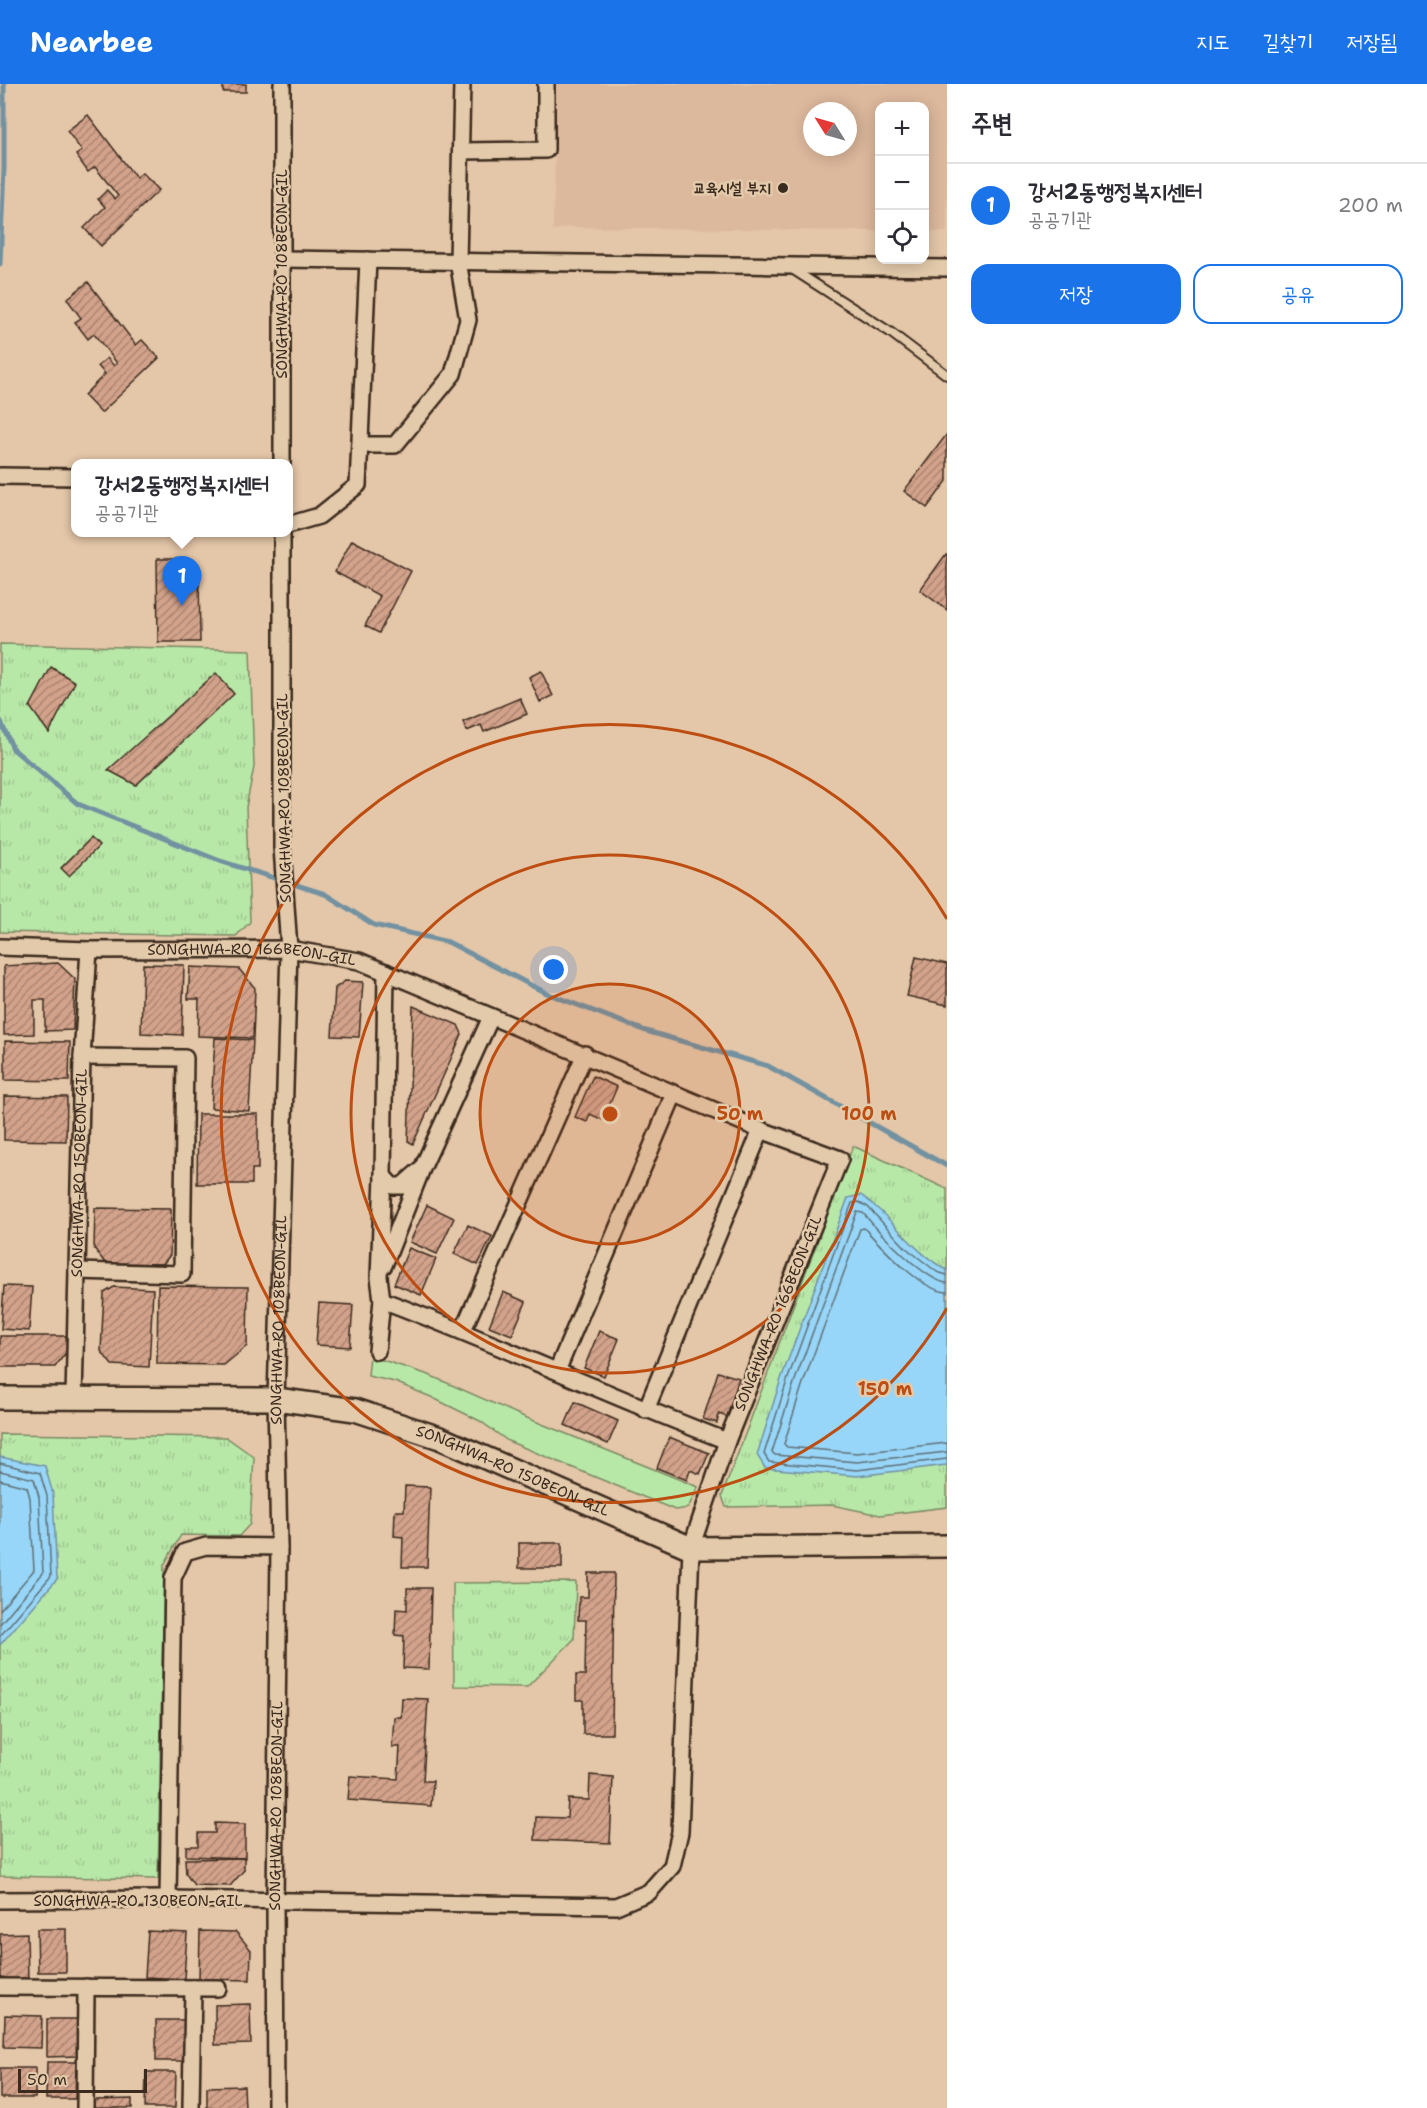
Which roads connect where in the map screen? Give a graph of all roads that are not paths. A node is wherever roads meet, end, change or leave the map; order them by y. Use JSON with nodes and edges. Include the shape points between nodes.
{"nodes":[{"id":1,"x":282,"y":84,"type":"edge"},
{"id":2,"x":462,"y":84,"type":"edge"},
{"id":3,"x":546,"y":84,"type":"edge"},
{"id":4,"x":461,"y":152,"type":"junction"},
{"id":5,"x":282,"y":259,"type":"junction"},
{"id":6,"x":368,"y":260,"type":"junction"},
{"id":7,"x":458,"y":261,"type":"junction"},
{"id":8,"x":787,"y":266,"type":"junction"},
{"id":9,"x":947,"y":268,"type":"edge"},
{"id":10,"x":947,"y":375,"type":"edge"},
{"id":11,"x":360,"y":445,"type":"junction"},
{"id":12,"x":282,"y":459,"type":"edge"},
{"id":13,"x":0,"y":476,"type":"edge"},
{"id":14,"x":71,"y":477,"type":"edge"},
{"id":15,"x":293,"y":524,"type":"edge"},
{"id":16,"x":282,"y":537,"type":"edge"},
{"id":17,"x":0,"y":947,"type":"edge"},
{"id":18,"x":289,"y":949,"type":"junction"},
{"id":19,"x":89,"y":950,"type":"junction"},
{"id":20,"x":386,"y":972,"type":"junction"},
{"id":21,"x":491,"y":1017,"type":"junction"},
{"id":22,"x":585,"y":1054,"type":"junction"},
{"id":23,"x":82,"y":1057,"type":"junction"},
{"id":24,"x":674,"y":1094,"type":"junction"},
{"id":25,"x":760,"y":1130,"type":"junction"},
{"id":26,"x":421,"y":1171,"type":"junction"},
{"id":27,"x":383,"y":1176,"type":"junction"},
{"id":28,"x":77,"y":1271,"type":"junction"},
{"id":29,"x":379,"y":1277,"type":"junction"},
{"id":30,"x":382,"y":1300,"type":"junction"},
{"id":31,"x":463,"y":1330,"type":"junction"},
{"id":32,"x":377,"y":1351,"type":"dead end"},
{"id":33,"x":557,"y":1371,"type":"junction"},
{"id":34,"x":0,"y":1398,"type":"edge"},
{"id":35,"x":74,"y":1398,"type":"junction"},
{"id":36,"x":276,"y":1400,"type":"junction"},
{"id":37,"x":646,"y":1410,"type":"junction"},
{"id":38,"x":728,"y":1441,"type":"junction"},
{"id":39,"x":279,"y":1546,"type":"junction"},
{"id":40,"x":947,"y":1546,"type":"edge"},
{"id":41,"x":691,"y":1548,"type":"junction"},
{"id":42,"x":168,"y":1899,"type":"junction"},
{"id":43,"x":0,"y":1900,"type":"edge"},
{"id":44,"x":275,"y":1902,"type":"junction"},
{"id":45,"x":0,"y":1987,"type":"edge"},
{"id":46,"x":86,"y":1987,"type":"junction"},
{"id":47,"x":193,"y":1988,"type":"junction"},
{"id":48,"x":218,"y":1988,"type":"dead end"},
{"id":49,"x":85,"y":2108,"type":"edge"},
{"id":50,"x":191,"y":2108,"type":"edge"},
{"id":51,"x":276,"y":2108,"type":"edge"}],
"edges":[{"from":1,"to":5,"type":"street","name":"SONGHWA-RO 108BEON-GIL"},
{"from":2,"to":4,"type":"street"},
{"from":3,"to":4,"type":"street","via":[[546,150]]},
{"from":4,"to":7,"type":"street"},
{"from":5,"to":6,"type":"street"},
{"from":5,"to":12,"type":"street","name":"SONGHWA-RO 108BEON-GIL"},
{"from":6,"to":7,"type":"street"},
{"from":6,"to":11,"type":"street"},
{"from":7,"to":8,"type":"street"},
{"from":7,"to":11,"type":"street","via":[[468,320],[453,374],[395,445]]},
{"from":8,"to":9,"type":"street"},
{"from":8,"to":10,"type":"lane","via":[[890,332]]},
{"from":11,"to":15,"type":"street","via":[[358,485],[319,516]]},
{"from":13,"to":14,"type":"street"},
{"from":16,"to":18,"type":"street","name":"SONGHWA-RO 108BEON-GIL","via":[[282,847]]},
{"from":17,"to":19,"type":"street","name":"SONGHWA-RO 166BEON-GIL"},
{"from":18,"to":19,"type":"street","name":"SONGHWA-RO 166BEON-GIL"},
{"from":18,"to":20,"type":"street","name":"SONGHWA-RO 166BEON-GIL","via":[[359,961]]},
{"from":18,"to":36,"type":"street","name":"SONGHWA-RO 108BEON-GIL"},
{"from":19,"to":23,"type":"street","name":"SONGHWA-RO 150BEON-GIL"},
{"from":20,"to":21,"type":"street","name":"SONGHWA-RO 166BEON-GIL"},
{"from":20,"to":27,"type":"street"},
{"from":21,"to":22,"type":"street","name":"SONGHWA-RO 166BEON-GIL"},
{"from":21,"to":26,"type":"street"},
{"from":22,"to":24,"type":"street","name":"SONGHWA-RO 166BEON-GIL"},
{"from":22,"to":31,"type":"street"},
{"from":23,"to":28,"type":"street","name":"SONGHWA-RO 150BEON-GIL"},
{"from":23,"to":28,"type":"street","via":[[185,1058],[182,1274]]},
{"from":24,"to":25,"type":"street","name":"SONGHWA-RO 166BEON-GIL"},
{"from":24,"to":33,"type":"street"},
{"from":25,"to":37,"type":"street"},
{"from":25,"to":38,"type":"street","name":"SONGHWA-RO 166BEON-GIL","via":[[840,1159]]},
{"from":26,"to":27,"type":"street","via":[[402,1186],[392,1186]]},
{"from":26,"to":29,"type":"street"},
{"from":27,"to":29,"type":"street"},
{"from":28,"to":35,"type":"street","name":"SONGHWA-RO 150BEON-GIL"},
{"from":29,"to":30,"type":"street"},
{"from":30,"to":31,"type":"street"},
{"from":30,"to":32,"type":"street"},
{"from":31,"to":33,"type":"street"},
{"from":33,"to":37,"type":"street"},
{"from":34,"to":35,"type":"street","name":"SONGHWA-RO 150BEON-GIL"},
{"from":35,"to":36,"type":"street","name":"SONGHWA-RO 150BEON-GIL"},
{"from":36,"to":39,"type":"street","name":"SONGHWA-RO 108BEON-GIL"},
{"from":36,"to":41,"type":"street","name":"SONGHWA-RO 150BEON-GIL","via":[[355,1410],[440,1438]]},
{"from":37,"to":38,"type":"street"},
{"from":38,"to":41,"type":"street","name":"SONGHWA-RO 166BEON-GIL"},
{"from":39,"to":42,"type":"street","via":[[206,1546],[185,1552],[173,1578]]},
{"from":39,"to":44,"type":"street","name":"SONGHWA-RO 108BEON-GIL"},
{"from":40,"to":41,"type":"street","name":"SONGHWA-RO 150BEON-GIL"},
{"from":41,"to":44,"type":"street","name":"SONGHWA-RO 130BEON-GIL","via":[[680,1832],[672,1866],[649,1892],[616,1906]]},
{"from":42,"to":43,"type":"street","name":"SONGHWA-RO 130BEON-GIL"},
{"from":42,"to":44,"type":"street","name":"SONGHWA-RO 130BEON-GIL"},
{"from":44,"to":51,"type":"street","name":"SONGHWA-RO 108BEON-GIL"},
{"from":45,"to":46,"type":"street"},
{"from":46,"to":47,"type":"street"},
{"from":46,"to":49,"type":"street"},
{"from":47,"to":48,"type":"street"},
{"from":47,"to":50,"type":"street"}]}
